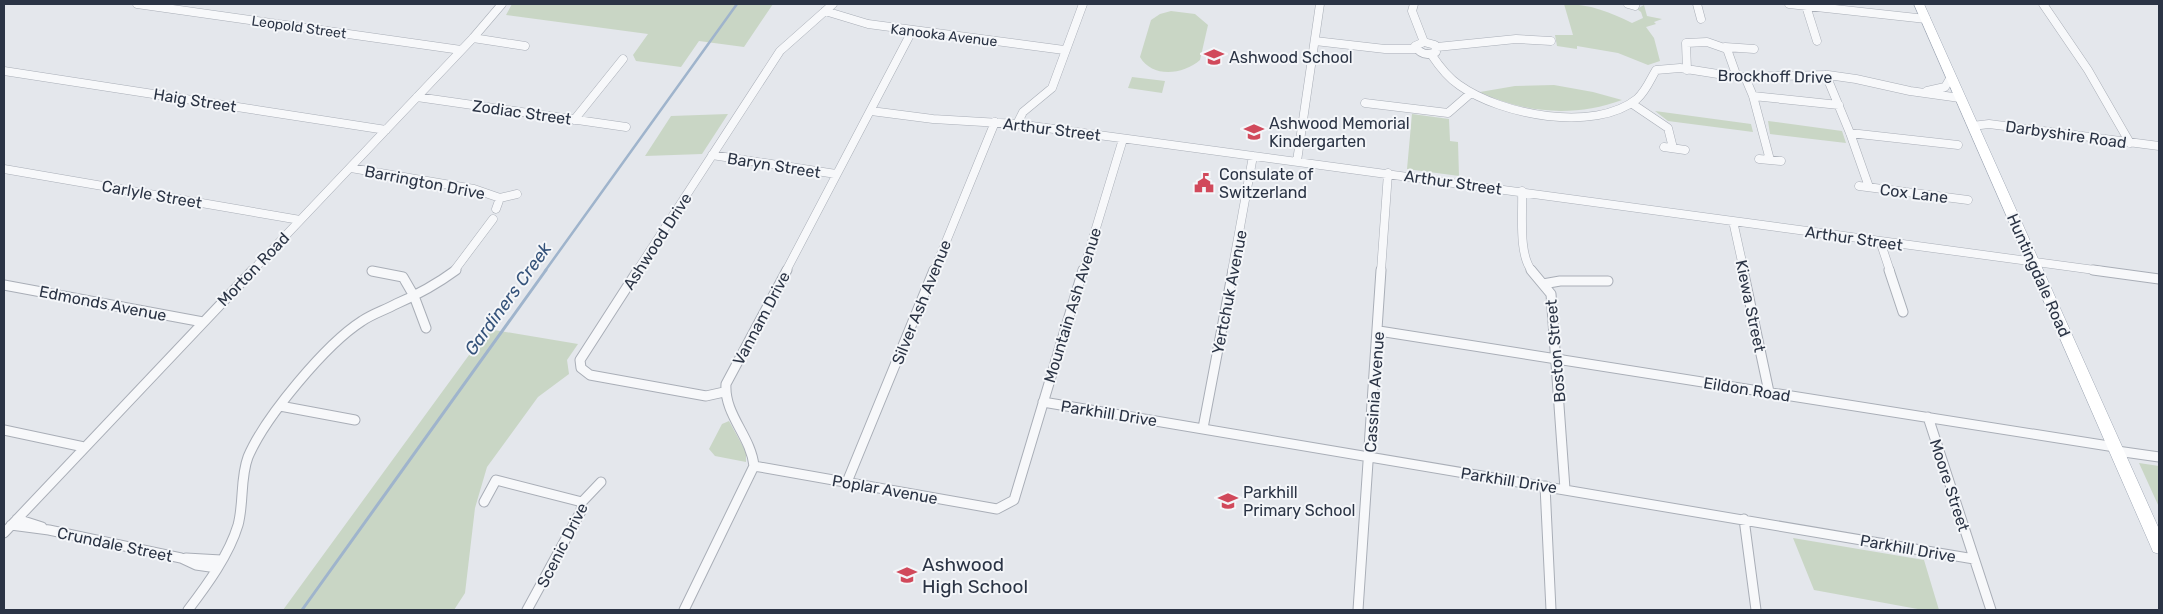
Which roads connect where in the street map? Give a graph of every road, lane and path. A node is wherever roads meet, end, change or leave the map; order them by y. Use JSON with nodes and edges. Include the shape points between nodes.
{"nodes":[{"id":1,"x":137,"y":4,"type":"edge"},
{"id":2,"x":502,"y":4,"type":"edge"},
{"id":3,"x":834,"y":4,"type":"edge"},
{"id":4,"x":1082,"y":4,"type":"edge"},
{"id":5,"x":1320,"y":4,"type":"edge"},
{"id":6,"x":1414,"y":4,"type":"edge"},
{"id":7,"x":1697,"y":4,"type":"edge"},
{"id":8,"x":1789,"y":4,"type":"edge"},
{"id":9,"x":1919,"y":4,"type":"edge"},
{"id":10,"x":2043,"y":4,"type":"edge"},
{"id":11,"x":1806,"y":6,"type":"junction"},
{"id":12,"x":825,"y":11,"type":"junction"},
{"id":13,"x":1701,"y":19,"type":"dead end"},
{"id":14,"x":1926,"y":19,"type":"junction"},
{"id":15,"x":912,"y":31,"type":"junction"},
{"id":16,"x":473,"y":38,"type":"junction"},
{"id":17,"x":1315,"y":40,"type":"junction"},
{"id":18,"x":1818,"y":41,"type":"dead end"},
{"id":19,"x":1424,"y":42,"type":"junction"},
{"id":20,"x":1552,"y":42,"type":"dead end"},
{"id":21,"x":525,"y":46,"type":"dead end"},
{"id":22,"x":1437,"y":47,"type":"junction"},
{"id":23,"x":1725,"y":47,"type":"junction"},
{"id":24,"x":1416,"y":49,"type":"junction"},
{"id":25,"x":1754,"y":49,"type":"dead end"},
{"id":26,"x":461,"y":50,"type":"junction"},
{"id":27,"x":1064,"y":50,"type":"junction"},
{"id":28,"x":1431,"y":54,"type":"junction"},
{"id":29,"x":622,"y":59,"type":"dead end"},
{"id":30,"x":1687,"y":70,"type":"junction"},
{"id":31,"x":4,"y":71,"type":"edge"},
{"id":32,"x":1826,"y":75,"type":"junction"},
{"id":33,"x":1741,"y":77,"type":"junction"},
{"id":34,"x":1951,"y":77,"type":"junction"},
{"id":35,"x":1917,"y":92,"type":"junction"},
{"id":36,"x":1471,"y":93,"type":"junction"},
{"id":37,"x":1753,"y":96,"type":"junction"},
{"id":38,"x":417,"y":97,"type":"junction"},
{"id":39,"x":1960,"y":98,"type":"junction"},
{"id":40,"x":1365,"y":103,"type":"dead end"},
{"id":41,"x":1631,"y":103,"type":"junction"},
{"id":42,"x":1839,"y":105,"type":"junction"},
{"id":43,"x":872,"y":111,"type":"junction"},
{"id":44,"x":574,"y":120,"type":"junction"},
{"id":45,"x":995,"y":122,"type":"junction"},
{"id":46,"x":1017,"y":124,"type":"junction"},
{"id":47,"x":1972,"y":126,"type":"junction"},
{"id":48,"x":626,"y":127,"type":"dead end"},
{"id":49,"x":386,"y":130,"type":"junction"},
{"id":50,"x":1850,"y":132,"type":"junction"},
{"id":51,"x":1123,"y":139,"type":"junction"},
{"id":52,"x":2130,"y":143,"type":"junction"},
{"id":53,"x":1958,"y":145,"type":"dead end"},
{"id":54,"x":2159,"y":146,"type":"edge"},
{"id":55,"x":1664,"y":147,"type":"dead end"},
{"id":56,"x":1673,"y":148,"type":"junction"},
{"id":57,"x":1685,"y":150,"type":"dead end"},
{"id":58,"x":712,"y":155,"type":"junction"},
{"id":59,"x":1253,"y":156,"type":"junction"},
{"id":60,"x":1759,"y":159,"type":"dead end"},
{"id":61,"x":1770,"y":160,"type":"junction"},
{"id":62,"x":1297,"y":161,"type":"junction"},
{"id":63,"x":1781,"y":161,"type":"dead end"},
{"id":64,"x":351,"y":168,"type":"junction"},
{"id":65,"x":4,"y":169,"type":"edge"},
{"id":66,"x":1388,"y":173,"type":"junction"},
{"id":67,"x":836,"y":174,"type":"junction"},
{"id":68,"x":1859,"y":186,"type":"dead end"},
{"id":69,"x":1868,"y":187,"type":"junction"},
{"id":70,"x":1522,"y":191,"type":"junction"},
{"id":71,"x":517,"y":194,"type":"dead end"},
{"id":72,"x":500,"y":198,"type":"junction"},
{"id":73,"x":1968,"y":200,"type":"dead end"},
{"id":74,"x":300,"y":220,"type":"junction"},
{"id":75,"x":1733,"y":221,"type":"junction"},
{"id":76,"x":1880,"y":241,"type":"junction"},
{"id":77,"x":2034,"y":263,"type":"junction"},
{"id":78,"x":372,"y":271,"type":"dead end"},
{"id":79,"x":2159,"y":280,"type":"edge"},
{"id":80,"x":1608,"y":281,"type":"dead end"},
{"id":81,"x":4,"y":284,"type":"edge"},
{"id":82,"x":1543,"y":284,"type":"junction"},
{"id":83,"x":414,"y":296,"type":"junction"},
{"id":84,"x":1903,"y":312,"type":"dead end"},
{"id":85,"x":203,"y":322,"type":"junction"},
{"id":86,"x":426,"y":328,"type":"dead end"},
{"id":87,"x":1379,"y":331,"type":"junction"},
{"id":88,"x":1556,"y":359,"type":"junction"},
{"id":89,"x":724,"y":392,"type":"junction"},
{"id":90,"x":1769,"y":392,"type":"junction"},
{"id":91,"x":1043,"y":402,"type":"junction"},
{"id":92,"x":280,"y":406,"type":"junction"},
{"id":93,"x":1928,"y":417,"type":"junction"},
{"id":94,"x":355,"y":420,"type":"dead end"},
{"id":95,"x":1203,"y":428,"type":"junction"},
{"id":96,"x":4,"y":430,"type":"edge"},
{"id":97,"x":84,"y":447,"type":"junction"},
{"id":98,"x":2116,"y":449,"type":"junction"},
{"id":99,"x":1369,"y":456,"type":"junction"},
{"id":100,"x":2159,"y":457,"type":"edge"},
{"id":101,"x":754,"y":466,"type":"junction"},
{"id":102,"x":601,"y":482,"type":"dead end"},
{"id":103,"x":847,"y":482,"type":"junction"},
{"id":104,"x":1545,"y":486,"type":"junction"},
{"id":105,"x":1565,"y":489,"type":"junction"},
{"id":106,"x":1014,"y":500,"type":"joint"},
{"id":107,"x":484,"y":502,"type":"dead end"},
{"id":108,"x":582,"y":502,"type":"junction"},
{"id":109,"x":1744,"y":519,"type":"junction"},
{"id":110,"x":11,"y":526,"type":"edge"},
{"id":111,"x":2159,"y":547,"type":"edge"},
{"id":112,"x":181,"y":558,"type":"joint"},
{"id":113,"x":1974,"y":559,"type":"junction"},
{"id":114,"x":219,"y":564,"type":"junction"},
{"id":115,"x":188,"y":610,"type":"edge"},
{"id":116,"x":528,"y":610,"type":"edge"},
{"id":117,"x":684,"y":610,"type":"edge"},
{"id":118,"x":1358,"y":610,"type":"edge"},
{"id":119,"x":1551,"y":610,"type":"edge"},
{"id":120,"x":1756,"y":610,"type":"edge"},
{"id":121,"x":1991,"y":610,"type":"edge"}],
"edges":[{"from":1,"to":26,"type":"street","name":"Leopold Street"},
{"from":2,"to":16,"type":"street","name":"Morton Road"},
{"from":3,"to":12,"type":"street","name":"Ashwood Drive"},
{"from":4,"to":27,"type":"street"},
{"from":5,"to":17,"type":"street"},
{"from":6,"to":19,"type":"street","via":[[1412,11]]},
{"from":7,"to":13,"type":"street"},
{"from":8,"to":11,"type":"street"},
{"from":9,"to":14,"type":"main road","name":"Huntingdale Road"},
{"from":10,"to":52,"type":"street","via":[[2088,70]]},
{"from":11,"to":14,"type":"street"},
{"from":11,"to":18,"type":"street"},
{"from":12,"to":15,"type":"street","name":"Kanooka Avenue","via":[[868,24]]},
{"from":12,"to":58,"type":"street","name":"Ashwood Drive","via":[[780,51]]},
{"from":14,"to":34,"type":"main road","name":"Huntingdale Road"},
{"from":15,"to":27,"type":"street","name":"Kanooka Avenue"},
{"from":15,"to":43,"type":"street","name":"Vannam Drive"},
{"from":16,"to":21,"type":"street"},
{"from":16,"to":26,"type":"street","name":"Morton Road"},
{"from":17,"to":24,"type":"street","via":[[1385,49]]},
{"from":17,"to":62,"type":"street"},
{"from":19,"to":22,"type":"street"},
{"from":19,"to":24,"type":"street","via":[[1417,44]]},
{"from":20,"to":22,"type":"street","via":[[1485,40]]},
{"from":22,"to":28,"type":"street"},
{"from":23,"to":25,"type":"street"},
{"from":23,"to":30,"type":"street","via":[[1686,43]]},
{"from":23,"to":33,"type":"street"},
{"from":24,"to":28,"type":"street"},
{"from":26,"to":38,"type":"street","name":"Morton Road"},
{"from":27,"to":46,"type":"street","via":[[1052,88],[1023,112]]},
{"from":28,"to":36,"type":"street","name":"Brockhoff Drive","via":[[1448,77]]},
{"from":29,"to":44,"type":"street"},
{"from":30,"to":33,"type":"street","name":"Brockhoff Drive"},
{"from":30,"to":41,"type":"street","name":"Brockhoff Drive","via":[[1672,67],[1656,70],[1649,86]]},
{"from":31,"to":49,"type":"street","name":"Haig Street"},
{"from":32,"to":33,"type":"street","name":"Brockhoff Drive"},
{"from":32,"to":35,"type":"street","name":"Brockhoff Drive"},
{"from":32,"to":42,"type":"street"},
{"from":33,"to":37,"type":"street"},
{"from":34,"to":35,"type":"street","name":"Brockhoff Drive","via":[[1945,87]]},
{"from":34,"to":39,"type":"main road","name":"Huntingdale Road"},
{"from":35,"to":39,"type":"street","name":"Brockhoff Drive"},
{"from":36,"to":40,"type":"street","via":[[1448,113]]},
{"from":36,"to":41,"type":"street","name":"Brockhoff Drive","via":[[1503,106],[1549,116],[1597,114]]},
{"from":37,"to":42,"type":"street"},
{"from":37,"to":61,"type":"street"},
{"from":38,"to":44,"type":"street","name":"Zodiac Street"},
{"from":38,"to":49,"type":"street","name":"Morton Road"},
{"from":39,"to":47,"type":"main road","name":"Huntingdale Road"},
{"from":41,"to":56,"type":"street","via":[[1668,128]]},
{"from":42,"to":50,"type":"street"},
{"from":43,"to":45,"type":"street","name":"Arthur Street","via":[[933,119]]},
{"from":43,"to":67,"type":"street","name":"Vannam Drive"},
{"from":44,"to":48,"type":"street","name":"Zodiac Street"},
{"from":45,"to":46,"type":"street","name":"Arthur Street"},
{"from":45,"to":103,"type":"street","name":"Silver Ash Avenue"},
{"from":46,"to":51,"type":"street","name":"Arthur Street"},
{"from":47,"to":52,"type":"street","name":"Darbyshire Road","via":[[1989,124]]},
{"from":47,"to":77,"type":"main road","name":"Huntingdale Road"},
{"from":49,"to":64,"type":"street","name":"Morton Road"},
{"from":50,"to":53,"type":"street"},
{"from":50,"to":69,"type":"street"},
{"from":51,"to":59,"type":"street","name":"Arthur Street"},
{"from":51,"to":91,"type":"street","name":"Mountain Ash Avenue"},
{"from":52,"to":54,"type":"street","name":"Darbyshire Road"},
{"from":55,"to":56,"type":"street"},
{"from":56,"to":57,"type":"street"},
{"from":58,"to":67,"type":"street","name":"Baryn Street"},
{"from":58,"to":89,"type":"street","name":"Ashwood Drive","via":[[580,360],[581,368],[590,375],[706,396]]},
{"from":59,"to":62,"type":"street","name":"Arthur Street"},
{"from":59,"to":95,"type":"street","name":"Yertchuk Avenue"},
{"from":60,"to":61,"type":"street"},
{"from":61,"to":63,"type":"street"},
{"from":62,"to":66,"type":"street","name":"Arthur Street"},
{"from":64,"to":72,"type":"street","name":"Barrington Drive","via":[[474,189]]},
{"from":64,"to":74,"type":"street","name":"Morton Road"},
{"from":65,"to":74,"type":"street","name":"Carlyle Street"},
{"from":66,"to":70,"type":"street","name":"Arthur Street"},
{"from":66,"to":87,"type":"street","name":"Cassinia Avenue"},
{"from":67,"to":89,"type":"street","name":"Vannam Drive"},
{"from":68,"to":69,"type":"street","name":"Cox Lane"},
{"from":69,"to":73,"type":"street","name":"Cox Lane"},
{"from":70,"to":75,"type":"street","name":"Arthur Street"},
{"from":70,"to":82,"type":"street","name":"Boston Street","via":[[1524,254],[1527,265]]},
{"from":71,"to":72,"type":"street","name":"Barrington Drive"},
{"from":72,"to":83,"type":"street","name":"Barrington Drive","via":[[495,214],[456,269]]},
{"from":74,"to":85,"type":"street","name":"Morton Road"},
{"from":75,"to":76,"type":"street","name":"Arthur Street"},
{"from":75,"to":90,"type":"street","name":"Kiewa Street"},
{"from":76,"to":77,"type":"street","name":"Arthur Street"},
{"from":76,"to":84,"type":"street"},
{"from":77,"to":79,"type":"street"},
{"from":77,"to":98,"type":"main road","name":"Huntingdale Road"},
{"from":78,"to":83,"type":"street","via":[[403,277]]},
{"from":80,"to":82,"type":"street","via":[[1592,283],[1558,279]]},
{"from":81,"to":85,"type":"street","name":"Edmonds Avenue"},
{"from":82,"to":88,"type":"street","name":"Boston Street","via":[[1551,294]]},
{"from":83,"to":86,"type":"street"},
{"from":83,"to":92,"type":"street","name":"Barrington Drive","via":[[362,321],[329,348]]},
{"from":85,"to":97,"type":"street","name":"Morton Road"},
{"from":87,"to":88,"type":"street","name":"Eildon Road"},
{"from":87,"to":99,"type":"street","name":"Cassinia Avenue"},
{"from":88,"to":90,"type":"street","name":"Eildon Road"},
{"from":88,"to":105,"type":"street","name":"Boston Street"},
{"from":89,"to":101,"type":"street","via":[[725,400],[752,451]]},
{"from":90,"to":93,"type":"street","name":"Eildon Road"},
{"from":91,"to":95,"type":"street","name":"Parkhill Drive"},
{"from":91,"to":106,"type":"street","name":"Mountain Ash Avenue"},
{"from":92,"to":94,"type":"street"},
{"from":92,"to":114,"type":"street","name":"Barrington Drive","via":[[257,438],[247,460],[238,524]]},
{"from":93,"to":98,"type":"street","name":"Eildon Road"},
{"from":93,"to":113,"type":"street","name":"Moore Street"},
{"from":95,"to":99,"type":"street","name":"Parkhill Drive"},
{"from":96,"to":97,"type":"street"},
{"from":97,"to":110,"type":"street","name":"Morton Road"},
{"from":98,"to":100,"type":"street","name":"Eildon Road"},
{"from":98,"to":111,"type":"main road","name":"Huntingdale Road"},
{"from":99,"to":104,"type":"street","name":"Parkhill Drive"},
{"from":99,"to":118,"type":"street","name":"Cassinia Avenue"},
{"from":101,"to":103,"type":"street","name":"Poplar Avenue"},
{"from":101,"to":117,"type":"street"},
{"from":102,"to":108,"type":"street","name":"Scenic Drive"},
{"from":103,"to":106,"type":"street","name":"Poplar Avenue","via":[[997,509]]},
{"from":104,"to":105,"type":"street","name":"Parkhill Drive"},
{"from":104,"to":119,"type":"street"},
{"from":105,"to":109,"type":"street","name":"Parkhill Drive"},
{"from":107,"to":108,"type":"street","via":[[496,480]]},
{"from":108,"to":116,"type":"street","name":"Scenic Drive","via":[[581,511]]},
{"from":109,"to":113,"type":"street","name":"Parkhill Drive"},
{"from":109,"to":120,"type":"street"},
{"from":110,"to":112,"type":"street","name":"Crundale Street","via":[[49,530]]},
{"from":112,"to":114,"type":"street","name":"Crundale Street","via":[[196,565]]},
{"from":113,"to":121,"type":"street","name":"Moore Street"},
{"from":114,"to":115,"type":"street","name":"Barrington Drive"}]}
